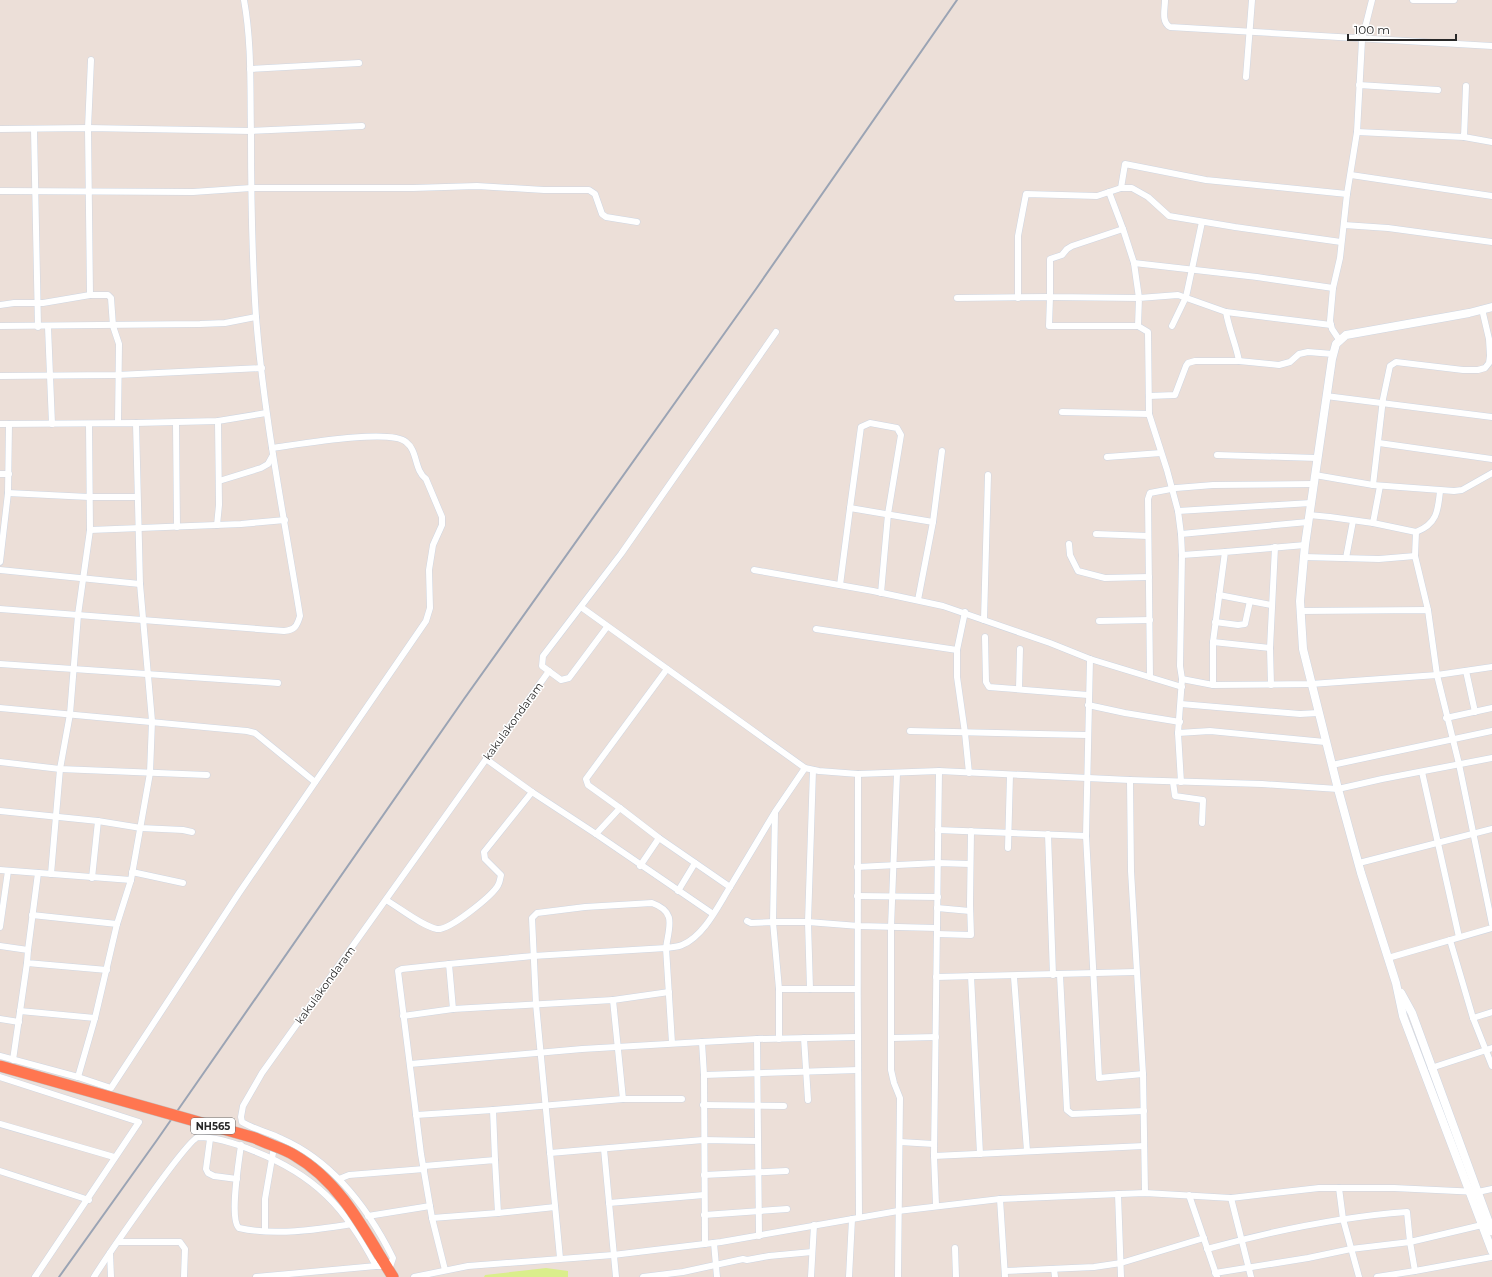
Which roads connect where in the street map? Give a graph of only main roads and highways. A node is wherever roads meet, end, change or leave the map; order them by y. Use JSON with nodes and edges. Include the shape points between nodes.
{"nodes":[{"id":1,"x":0,"y":1066,"type":"edge"},
{"id":2,"x":385,"y":1267,"type":"edge"}],
"edges":[{"from":1,"to":2,"type":"highway","number":"NH565","bridge":true,"via":[[255,1138],[272,1152],[294,1154],[329,1181],[359,1221]]}]}
